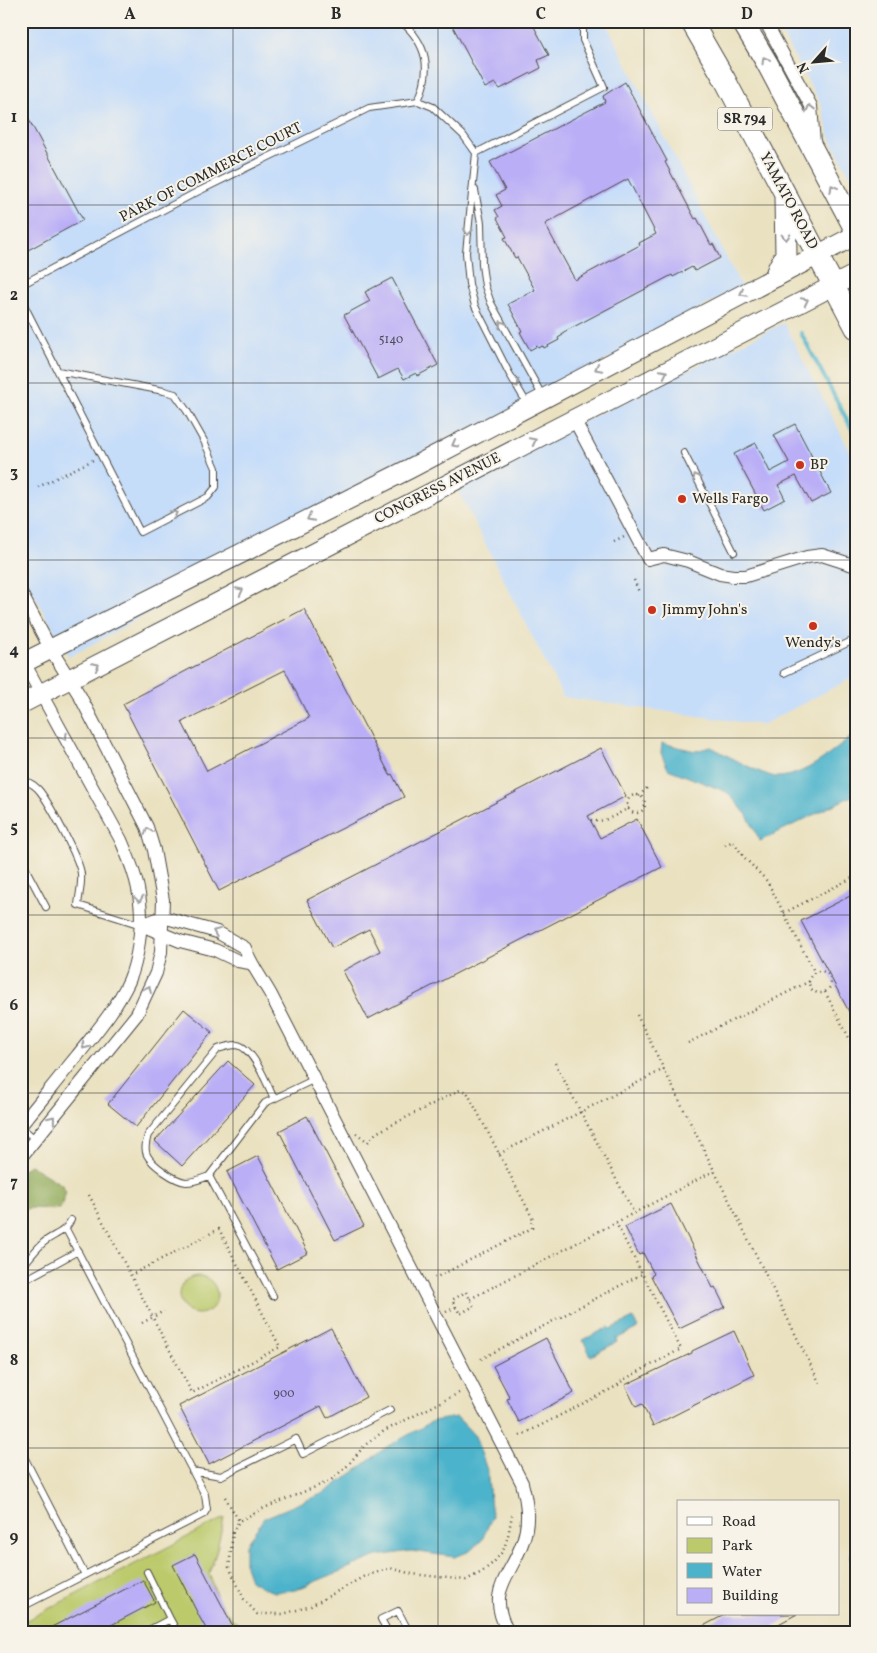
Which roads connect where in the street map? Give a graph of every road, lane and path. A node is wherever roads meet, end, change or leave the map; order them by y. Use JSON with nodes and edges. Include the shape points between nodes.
{"nodes":[{"id":1,"x":401,"y":21,"type":"edge"},
{"id":2,"x":691,"y":21,"type":"edge"},
{"id":3,"x":742,"y":21,"type":"edge"},
{"id":4,"x":765,"y":21,"type":"edge"},
{"id":5,"x":583,"y":22,"type":"edge"},
{"id":6,"x":418,"y":101,"type":"junction"},
{"id":7,"x":499,"y":142,"type":"junction"},
{"id":8,"x":503,"y":149,"type":"dead end"},
{"id":9,"x":476,"y":153,"type":"junction"},
{"id":10,"x":815,"y":156,"type":"junction"},
{"id":11,"x":473,"y":184,"type":"junction"},
{"id":12,"x":785,"y":195,"type":"junction"},
{"id":13,"x":856,"y":231,"type":"edge"},
{"id":14,"x":856,"y":235,"type":"edge"},
{"id":15,"x":817,"y":254,"type":"junction"},
{"id":16,"x":856,"y":274,"type":"edge"},
{"id":17,"x":776,"y":276,"type":"junction"},
{"id":18,"x":21,"y":285,"type":"edge"},
{"id":19,"x":834,"y":286,"type":"junction"},
{"id":20,"x":21,"y":299,"type":"edge"},
{"id":21,"x":856,"y":328,"type":"edge"},
{"id":22,"x":58,"y":371,"type":"junction"},
{"id":23,"x":536,"y":401,"type":"junction"},
{"id":24,"x":574,"y":419,"type":"junction"},
{"id":25,"x":684,"y":453,"type":"dead end"},
{"id":26,"x":101,"y":456,"type":"junction"},
{"id":27,"x":38,"y":487,"type":"dead end"},
{"id":28,"x":623,"y":537,"type":"dead end"},
{"id":29,"x":614,"y":542,"type":"dead end"},
{"id":30,"x":734,"y":552,"type":"dead end"},
{"id":31,"x":856,"y":566,"type":"edge"},
{"id":32,"x":634,"y":580,"type":"dead end"},
{"id":33,"x":639,"y":592,"type":"dead end"},
{"id":34,"x":21,"y":593,"type":"edge"},
{"id":35,"x":856,"y":639,"type":"edge"},
{"id":36,"x":50,"y":648,"type":"junction"},
{"id":37,"x":22,"y":661,"type":"edge"},
{"id":38,"x":784,"y":673,"type":"dead end"},
{"id":39,"x":69,"y":680,"type":"junction"},
{"id":40,"x":40,"y":694,"type":"junction"},
{"id":41,"x":21,"y":704,"type":"edge"},
{"id":42,"x":21,"y":780,"type":"edge"},
{"id":43,"x":648,"y":787,"type":"dead end"},
{"id":44,"x":639,"y":796,"type":"junction"},
{"id":45,"x":629,"y":808,"type":"junction"},
{"id":46,"x":591,"y":820,"type":"dead end"},
{"id":47,"x":725,"y":845,"type":"dead end"},
{"id":48,"x":22,"y":862,"type":"edge"},
{"id":49,"x":856,"y":876,"type":"edge"},
{"id":50,"x":46,"y":907,"type":"dead end"},
{"id":51,"x":784,"y":913,"type":"junction"},
{"id":52,"x":164,"y":918,"type":"junction"},
{"id":53,"x":141,"y":925,"type":"junction"},
{"id":54,"x":162,"y":934,"type":"junction"},
{"id":55,"x":250,"y":963,"type":"junction"},
{"id":56,"x":815,"y":973,"type":"junction"},
{"id":57,"x":810,"y":981,"type":"junction"},
{"id":58,"x":825,"y":992,"type":"junction"},
{"id":59,"x":637,"y":1015,"type":"dead end"},
{"id":60,"x":688,"y":1043,"type":"dead end"},
{"id":61,"x":856,"y":1051,"type":"edge"},
{"id":62,"x":555,"y":1063,"type":"dead end"},
{"id":63,"x":664,"y":1069,"type":"junction"},
{"id":64,"x":315,"y":1079,"type":"junction"},
{"id":65,"x":274,"y":1099,"type":"junction"},
{"id":66,"x":581,"y":1112,"type":"junction"},
{"id":67,"x":21,"y":1126,"type":"edge"},
{"id":68,"x":356,"y":1133,"type":"dead end"},
{"id":69,"x":36,"y":1139,"type":"junction"},
{"id":70,"x":499,"y":1154,"type":"junction"},
{"id":71,"x":21,"y":1157,"type":"edge"},
{"id":72,"x":714,"y":1172,"type":"junction"},
{"id":73,"x":209,"y":1176,"type":"junction"},
{"id":74,"x":90,"y":1196,"type":"dead end"},
{"id":75,"x":634,"y":1214,"type":"junction"},
{"id":76,"x":70,"y":1220,"type":"dead end"},
{"id":77,"x":616,"y":1223,"type":"junction"},
{"id":78,"x":66,"y":1229,"type":"junction"},
{"id":79,"x":78,"y":1251,"type":"junction"},
{"id":80,"x":21,"y":1268,"type":"edge"},
{"id":81,"x":642,"y":1274,"type":"junction"},
{"id":82,"x":131,"y":1275,"type":"junction"},
{"id":83,"x":434,"y":1277,"type":"dead end"},
{"id":84,"x":21,"y":1282,"type":"edge"},
{"id":85,"x":273,"y":1296,"type":"dead end"},
{"id":86,"x":470,"y":1299,"type":"junction"},
{"id":87,"x":164,"y":1311,"type":"dead end"},
{"id":88,"x":153,"y":1318,"type":"junction"},
{"id":89,"x":142,"y":1323,"type":"dead end"},
{"id":90,"x":481,"y":1359,"type":"dead end"},
{"id":91,"x":820,"y":1384,"type":"dead end"},
{"id":92,"x":459,"y":1393,"type":"dead end"},
{"id":93,"x":390,"y":1410,"type":"dead end"},
{"id":94,"x":520,"y":1436,"type":"dead end"},
{"id":95,"x":21,"y":1451,"type":"edge"},
{"id":96,"x":192,"y":1471,"type":"junction"},
{"id":97,"x":225,"y":1496,"type":"dead end"},
{"id":98,"x":512,"y":1515,"type":"dead end"},
{"id":99,"x":239,"y":1521,"type":"junction"},
{"id":100,"x":147,"y":1572,"type":"dead end"},
{"id":101,"x":85,"y":1575,"type":"junction"},
{"id":102,"x":21,"y":1596,"type":"edge"},
{"id":103,"x":170,"y":1619,"type":"junction"},
{"id":104,"x":146,"y":1632,"type":"edge"},
{"id":105,"x":177,"y":1632,"type":"edge"},
{"id":106,"x":388,"y":1632,"type":"edge"},
{"id":107,"x":409,"y":1632,"type":"edge"},
{"id":108,"x":508,"y":1632,"type":"edge"}],
"edges":[{"from":1,"to":6,"type":"lane","via":[[416,36],[423,51],[425,84]]},
{"from":2,"to":12,"type":"main road","name":"YAMATO ROAD","number":"SR 794"},
{"from":10,"to":3,"type":"main road","number":"SR 794","one_way":true},
{"from":10,"to":4,"type":"street","one_way":true,"via":[[811,106]]},
{"from":5,"to":7,"type":"lane","via":[[583,40],[604,87]]},
{"from":6,"to":9,"type":"lane","via":[[444,116]]},
{"from":6,"to":18,"type":"lane","name":"PARK OF COMMERCE COURT","via":[[369,108],[197,192]]},
{"from":7,"to":8,"type":"lane"},
{"from":7,"to":9,"type":"lane"},
{"from":9,"to":11,"type":"lane"},
{"from":13,"to":10,"type":"main road","number":"SR 794","one_way":true},
{"from":23,"to":11,"type":"lane","one_way":true,"via":[[484,286],[481,223]]},
{"from":11,"to":23,"type":"lane","one_way":true,"via":[[466,253],[475,306],[509,373]]},
{"from":12,"to":15,"type":"main road","name":"YAMATO ROAD","number":"SR 794"},
{"from":12,"to":17,"type":"main road","one_way":true,"via":[[786,255]]},
{"from":14,"to":15,"type":"main road"},
{"from":15,"to":17,"type":"main road"},
{"from":15,"to":19,"type":"main road","name":"YAMATO ROAD","number":"SR 794"},
{"from":16,"to":19,"type":"main road","name":"CONGRESS AVENUE"},
{"from":17,"to":23,"type":"main road","one_way":true},
{"from":19,"to":21,"type":"main road","name":"YAMATO ROAD","number":"SR 794"},
{"from":24,"to":19,"type":"main road","name":"CONGRESS AVENUE","one_way":true},
{"from":20,"to":22,"type":"lane"},
{"from":22,"to":26,"type":"lane"},
{"from":26,"to":22,"type":"lane","one_way":true,"via":[[140,532],[208,497],[216,487],[216,468],[175,394]]},
{"from":23,"to":36,"type":"main road","one_way":true},
{"from":24,"to":31,"type":"street","via":[[648,559],[664,555],[733,576],[746,576],[822,555]]},
{"from":39,"to":24,"type":"main road","name":"CONGRESS AVENUE","one_way":true},
{"from":30,"to":25,"type":"lane","one_way":true},
{"from":26,"to":27,"type":"path"},
{"from":28,"to":29,"type":"path"},
{"from":32,"to":33,"type":"path"},
{"from":34,"to":36,"type":"street"},
{"from":35,"to":38,"type":"lane"},
{"from":36,"to":37,"type":"main road"},
{"from":36,"to":39,"type":"street"},
{"from":37,"to":40,"type":"street"},
{"from":39,"to":40,"type":"main road","name":"CONGRESS AVENUE"},
{"from":52,"to":39,"type":"street","one_way":true,"via":[[161,881],[147,828]]},
{"from":40,"to":41,"type":"main road","name":"CONGRESS AVENUE"},
{"from":40,"to":53,"type":"street","one_way":true,"via":[[121,840],[137,886]]},
{"from":42,"to":53,"type":"lane","via":[[37,788],[76,857],[81,874],[78,905]]},
{"from":43,"to":44,"type":"path"},
{"from":44,"to":45,"type":"path","via":[[630,799]]},
{"from":44,"to":45,"type":"path","via":[[645,808],[637,813]]},
{"from":45,"to":46,"type":"path","via":[[604,821]]},
{"from":47,"to":51,"type":"path","via":[[733,841],[746,860],[768,881]]},
{"from":48,"to":50,"type":"lane"},
{"from":49,"to":51,"type":"path"},
{"from":51,"to":56,"type":"path"},
{"from":52,"to":53,"type":"street"},
{"from":52,"to":54,"type":"street"},
{"from":55,"to":52,"type":"street","one_way":true,"via":[[245,948],[217,932]]},
{"from":53,"to":54,"type":"street"},
{"from":53,"to":67,"type":"street","one_way":true,"via":[[130,980],[106,1020]]},
{"from":54,"to":55,"type":"street"},
{"from":69,"to":54,"type":"street","one_way":true,"via":[[137,1014],[156,973]]},
{"from":55,"to":64,"type":"street","via":[[271,995]]},
{"from":56,"to":57,"type":"path"},
{"from":56,"to":58,"type":"path","via":[[822,972],[830,978],[830,986]]},
{"from":57,"to":58,"type":"path","via":[[815,992]]},
{"from":57,"to":60,"type":"path"},
{"from":58,"to":61,"type":"path"},
{"from":59,"to":63,"type":"path"},
{"from":62,"to":66,"type":"path"},
{"from":63,"to":66,"type":"path"},
{"from":63,"to":72,"type":"path"},
{"from":64,"to":65,"type":"lane"},
{"from":64,"to":108,"type":"street","via":[[522,1483],[528,1512],[524,1539],[500,1592],[500,1611]]},
{"from":65,"to":73,"type":"lane","via":[[265,1103]]},
{"from":65,"to":73,"type":"lane","via":[[246,1048],[238,1045],[218,1049],[148,1136],[145,1146],[147,1156],[177,1180],[194,1182]]},
{"from":66,"to":70,"type":"path"},
{"from":66,"to":75,"type":"path"},
{"from":67,"to":69,"type":"lane"},
{"from":68,"to":70,"type":"path","via":[[368,1142],[376,1133],[460,1090],[467,1092]]},
{"from":69,"to":71,"type":"street"},
{"from":70,"to":83,"type":"path","via":[[533,1219],[532,1228]]},
{"from":72,"to":75,"type":"path"},
{"from":72,"to":91,"type":"path"},
{"from":73,"to":85,"type":"lane"},
{"from":74,"to":82,"type":"path"},
{"from":75,"to":77,"type":"path"},
{"from":76,"to":78,"type":"lane"},
{"from":77,"to":81,"type":"path"},
{"from":77,"to":86,"type":"path"},
{"from":78,"to":79,"type":"lane"},
{"from":78,"to":80,"type":"lane","via":[[41,1244]]},
{"from":79,"to":84,"type":"lane"},
{"from":79,"to":96,"type":"lane"},
{"from":81,"to":90,"type":"path"},
{"from":81,"to":94,"type":"path","via":[[681,1349]]},
{"from":82,"to":88,"type":"path"},
{"from":82,"to":88,"type":"path","via":[[219,1229],[280,1347],[192,1393]]},
{"from":86,"to":86,"type":"path","via":[[466,1292],[452,1300],[460,1314],[474,1306]]},
{"from":87,"to":88,"type":"path"},
{"from":88,"to":89,"type":"path"},
{"from":92,"to":99,"type":"path","via":[[384,1431],[365,1445],[330,1481]]},
{"from":93,"to":96,"type":"lane","via":[[303,1454],[296,1439],[221,1476]]},
{"from":95,"to":101,"type":"lane"},
{"from":96,"to":101,"type":"lane","via":[[206,1501],[208,1509],[204,1514]]},
{"from":97,"to":99,"type":"path"},
{"from":98,"to":99,"type":"path","via":[[503,1551],[482,1572],[466,1580],[390,1568],[363,1576],[311,1606],[283,1614],[257,1614],[244,1599],[229,1567],[233,1532]]},
{"from":100,"to":103,"type":"lane"},
{"from":101,"to":102,"type":"lane","via":[[26,1605]]},
{"from":103,"to":104,"type":"lane"},
{"from":103,"to":105,"type":"lane"},
{"from":106,"to":107,"type":"lane","via":[[381,1620],[398,1611]]}]}
